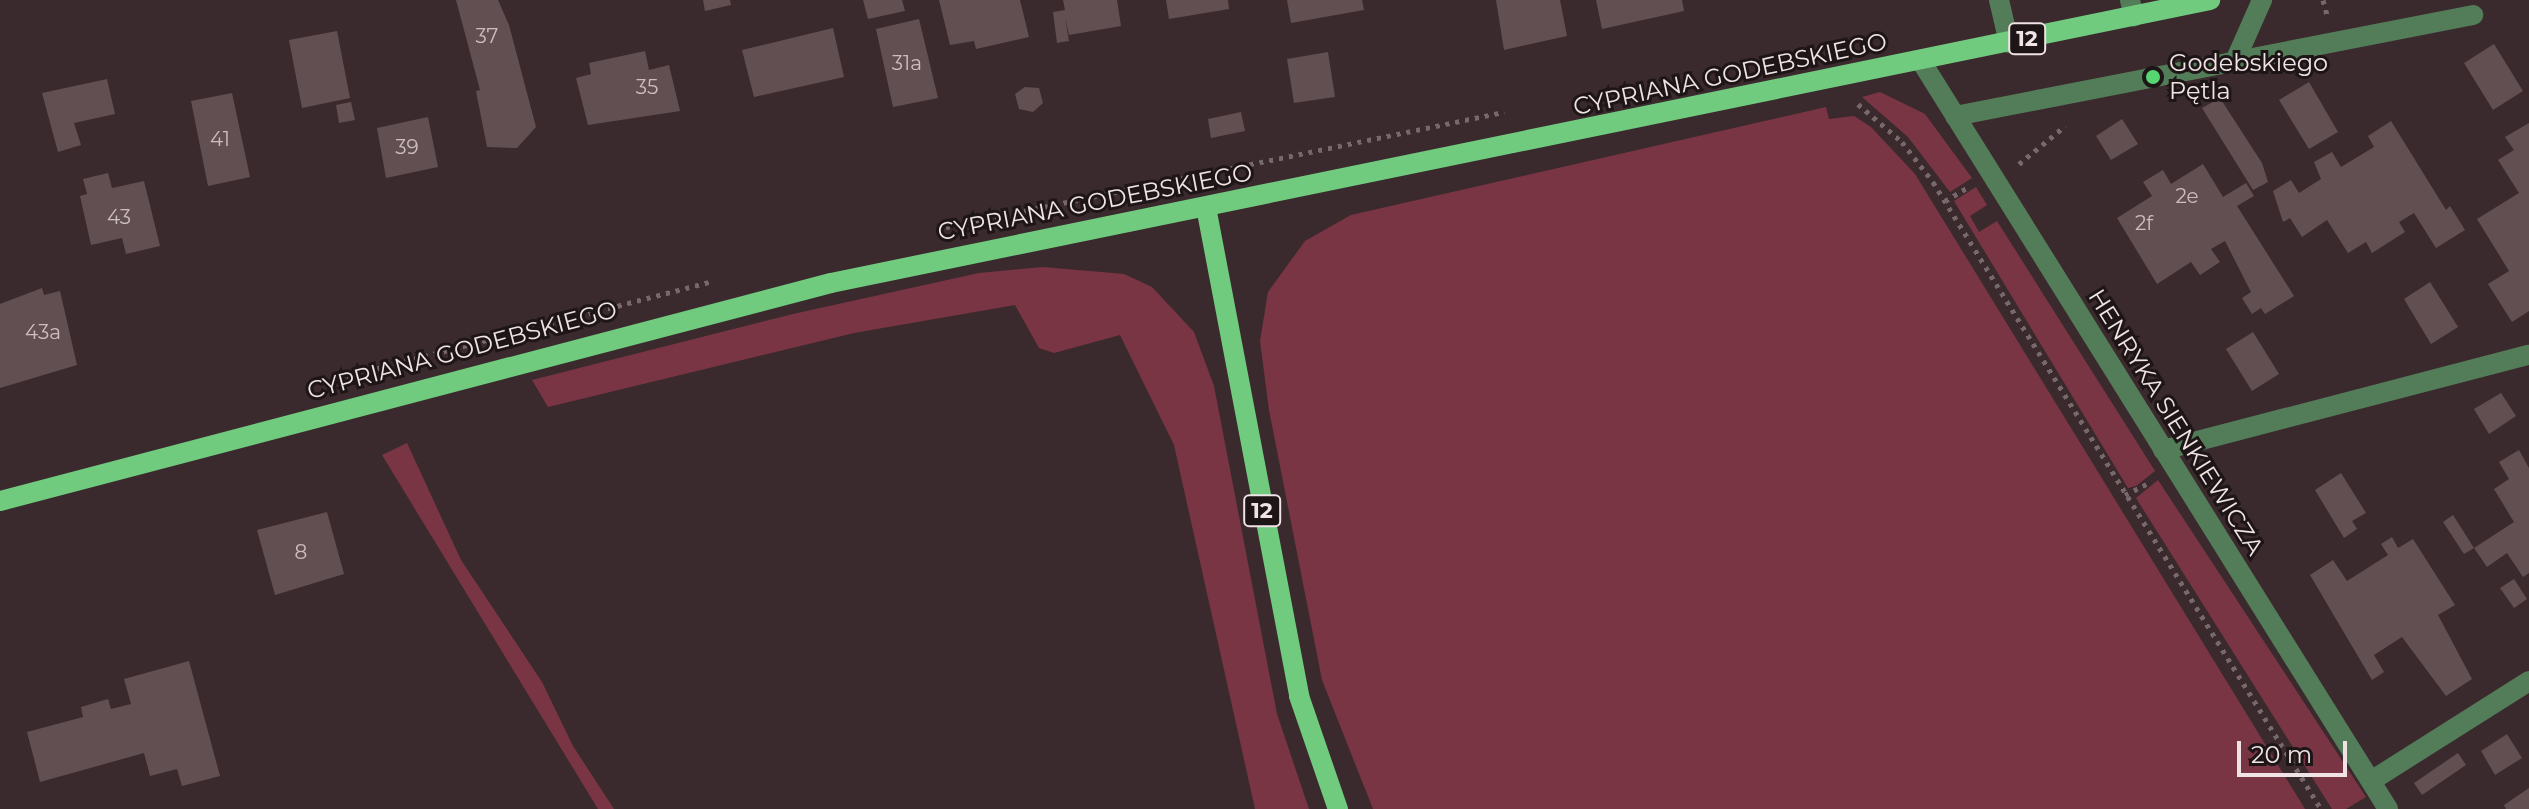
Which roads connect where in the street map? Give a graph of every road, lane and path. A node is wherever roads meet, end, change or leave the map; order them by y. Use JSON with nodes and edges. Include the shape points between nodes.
{"nodes":[{"id":1,"x":1999,"y":0,"type":"edge"},
{"id":2,"x":2210,"y":0,"type":"edge"},
{"id":3,"x":2262,"y":0,"type":"edge"},
{"id":4,"x":2323,"y":0,"type":"edge"},
{"id":5,"x":2132,"y":9,"type":"edge"},
{"id":6,"x":2473,"y":15,"type":"dead end"},
{"id":7,"x":2335,"y":42,"type":"junction"},
{"id":8,"x":2009,"y":43,"type":"junction"},
{"id":9,"x":1921,"y":61,"type":"junction"},
{"id":10,"x":2235,"y":61,"type":"junction"},
{"id":11,"x":1851,"y":105,"type":"dead end"},
{"id":12,"x":1955,"y":116,"type":"junction"},
{"id":13,"x":2075,"y":119,"type":"dead end"},
{"id":14,"x":2026,"y":176,"type":"dead end"},
{"id":15,"x":1206,"y":207,"type":"junction"},
{"id":16,"x":2529,"y":355,"type":"edge"},
{"id":17,"x":2163,"y":450,"type":"junction"},
{"id":18,"x":0,"y":501,"type":"edge"},
{"id":19,"x":2529,"y":681,"type":"edge"},
{"id":20,"x":2371,"y":781,"type":"junction"},
{"id":21,"x":1338,"y":809,"type":"edge"},
{"id":22,"x":2321,"y":809,"type":"edge"},
{"id":23,"x":2388,"y":809,"type":"edge"}],
"edges":[{"from":1,"to":8,"type":"street"},
{"from":2,"to":5,"type":"main road","name":"CYPRIANA GODEBSKIEGO","number":"12"},
{"from":3,"to":10,"type":"street"},
{"from":4,"to":7,"type":"path"},
{"from":5,"to":8,"type":"main road","name":"CYPRIANA GODEBSKIEGO","number":"12"},
{"from":6,"to":7,"type":"street"},
{"from":7,"to":10,"type":"street"},
{"from":8,"to":9,"type":"main road","name":"CYPRIANA GODEBSKIEGO","number":"12"},
{"from":9,"to":12,"type":"street","name":"HENRYKA SIENKIEWICZA"},
{"from":9,"to":15,"type":"main road","name":"CYPRIANA GODEBSKIEGO","number":"12"},
{"from":10,"to":12,"type":"street"},
{"from":11,"to":22,"type":"path","via":[[1860,104],[1902,142],[1933,182]]},
{"from":12,"to":17,"type":"street","name":"HENRYKA SIENKIEWICZA"},
{"from":13,"to":14,"type":"path","via":[[2018,162]]},
{"from":15,"to":18,"type":"main road","name":"CYPRIANA GODEBSKIEGO","via":[[831,283]]},
{"from":15,"to":21,"type":"main road","number":"12","via":[[1296,683]]},
{"from":16,"to":17,"type":"street"},
{"from":17,"to":20,"type":"street","name":"HENRYKA SIENKIEWICZA"},
{"from":19,"to":20,"type":"street"},
{"from":20,"to":23,"type":"street","name":"HENRYKA SIENKIEWICZA"}]}
